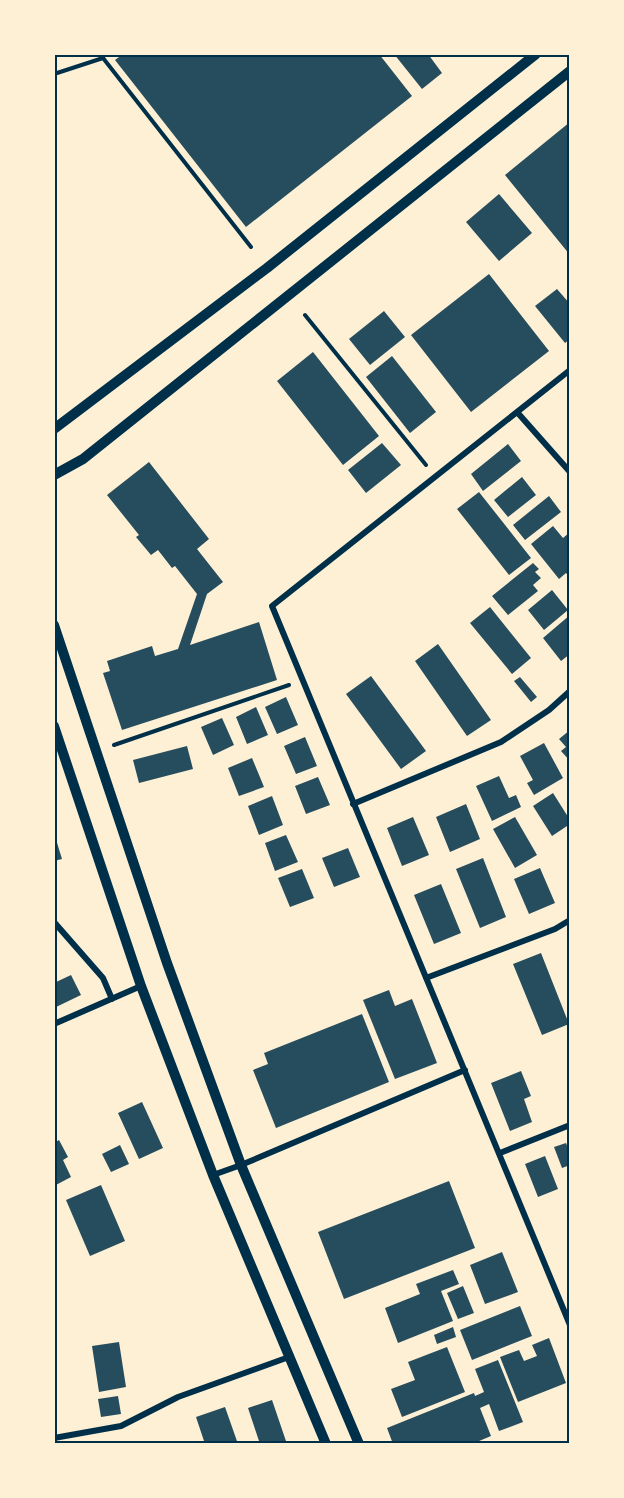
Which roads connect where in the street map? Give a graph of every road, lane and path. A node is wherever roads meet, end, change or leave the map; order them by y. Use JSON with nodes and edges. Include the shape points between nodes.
{"nodes":[{"id":1,"x":536,"y":54,"type":"edge"},
{"id":2,"x":104,"y":56,"type":"edge"},
{"id":3,"x":570,"y":71,"type":"edge"},
{"id":4,"x":54,"y":74,"type":"edge"},
{"id":5,"x":251,"y":247,"type":"dead end"},
{"id":6,"x":306,"y":315,"type":"dead end"},
{"id":7,"x":570,"y":370,"type":"edge"},
{"id":8,"x":517,"y":412,"type":"junction"},
{"id":9,"x":54,"y":429,"type":"edge"},
{"id":10,"x":426,"y":465,"type":"dead end"},
{"id":11,"x":570,"y":472,"type":"edge"},
{"id":12,"x":54,"y":475,"type":"edge"},
{"id":13,"x":54,"y":625,"type":"edge"},
{"id":14,"x":291,"y":684,"type":"dead end"},
{"id":15,"x":570,"y":691,"type":"edge"},
{"id":16,"x":54,"y":726,"type":"edge"},
{"id":17,"x":114,"y":745,"type":"dead end"},
{"id":18,"x":353,"y":804,"type":"junction"},
{"id":19,"x":570,"y":920,"type":"edge"},
{"id":20,"x":54,"y":922,"type":"edge"},
{"id":21,"x":426,"y":978,"type":"junction"},
{"id":22,"x":141,"y":986,"type":"junction"},
{"id":23,"x":112,"y":999,"type":"junction"},
{"id":24,"x":54,"y":1024,"type":"edge"},
{"id":25,"x":465,"y":1070,"type":"junction"},
{"id":26,"x":570,"y":1125,"type":"edge"},
{"id":27,"x":500,"y":1153,"type":"junction"},
{"id":28,"x":241,"y":1165,"type":"junction"},
{"id":29,"x":213,"y":1175,"type":"junction"},
{"id":30,"x":570,"y":1325,"type":"edge"},
{"id":31,"x":289,"y":1357,"type":"junction"},
{"id":32,"x":54,"y":1438,"type":"edge"},
{"id":33,"x":326,"y":1444,"type":"edge"},
{"id":34,"x":359,"y":1444,"type":"edge"}],
"edges":[{"from":1,"to":9,"type":"street","via":[[267,268]]},
{"from":2,"to":4,"type":"path"},
{"from":2,"to":5,"type":"path"},
{"from":3,"to":12,"type":"street","via":[[83,459]]},
{"from":6,"to":10,"type":"path"},
{"from":7,"to":8,"type":"street"},
{"from":8,"to":11,"type":"street"},
{"from":8,"to":18,"type":"street","via":[[272,606]]},
{"from":13,"to":28,"type":"street","via":[[167,963]]},
{"from":14,"to":17,"type":"path"},
{"from":15,"to":18,"type":"street","via":[[501,742]]},
{"from":16,"to":22,"type":"street"},
{"from":18,"to":21,"type":"street"},
{"from":19,"to":21,"type":"street"},
{"from":20,"to":23,"type":"street","via":[[103,978]]},
{"from":21,"to":25,"type":"street"},
{"from":22,"to":23,"type":"street"},
{"from":22,"to":29,"type":"street"},
{"from":23,"to":24,"type":"street"},
{"from":25,"to":27,"type":"street"},
{"from":25,"to":28,"type":"street"},
{"from":26,"to":27,"type":"street"},
{"from":27,"to":30,"type":"street"},
{"from":28,"to":29,"type":"street"},
{"from":28,"to":34,"type":"street"},
{"from":29,"to":31,"type":"street"},
{"from":31,"to":32,"type":"street","via":[[178,1397],[121,1426]]},
{"from":31,"to":33,"type":"street"}]}
